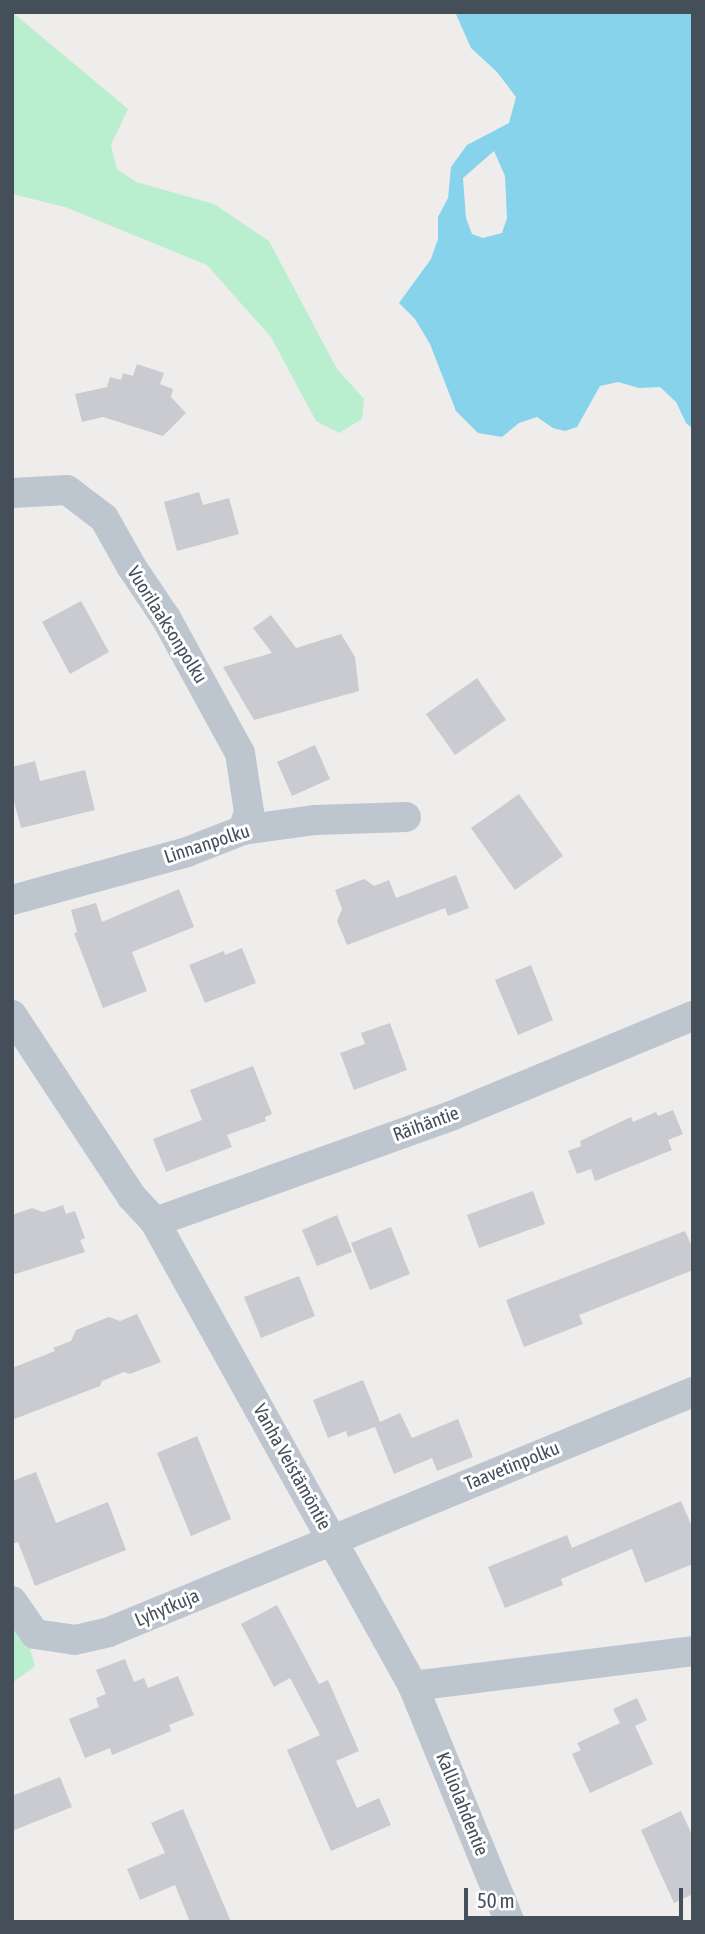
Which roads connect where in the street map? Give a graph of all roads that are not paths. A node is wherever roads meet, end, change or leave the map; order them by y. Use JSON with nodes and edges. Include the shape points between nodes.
{"nodes":[{"id":1,"x":12,"y":493,"type":"edge"},
{"id":2,"x":406,"y":817,"type":"dead end"},
{"id":3,"x":243,"y":830,"type":"junction"},
{"id":4,"x":12,"y":900,"type":"edge"},
{"id":5,"x":12,"y":1015,"type":"edge"},
{"id":6,"x":693,"y":1017,"type":"edge"},
{"id":7,"x":155,"y":1222,"type":"junction"},
{"id":8,"x":693,"y":1392,"type":"edge"},
{"id":9,"x":332,"y":1539,"type":"junction"},
{"id":10,"x":12,"y":1601,"type":"edge"},
{"id":11,"x":693,"y":1651,"type":"edge"},
{"id":12,"x":413,"y":1686,"type":"junction"},
{"id":13,"x":510,"y":1922,"type":"edge"}],
"edges":[{"from":1,"to":3,"type":"street","name":"Vuorilaaksonpolku","via":[[67,490],[104,518],[166,618],[240,753],[248,813]]},
{"from":2,"to":3,"type":"street","name":"Linnanpolku","via":[[315,820]]},
{"from":3,"to":4,"type":"street","name":"Linnanpolku","via":[[187,852]]},
{"from":5,"to":7,"type":"street","name":"Vanha Veistämöntie","via":[[132,1198]]},
{"from":6,"to":7,"type":"street","name":"Räihäntie","via":[[451,1116]]},
{"from":7,"to":9,"type":"street","name":"Vanha Veistämöntie"},
{"from":8,"to":9,"type":"street","name":"Taavetinpolku"},
{"from":9,"to":10,"type":"street","name":"Lyhytkuja","via":[[109,1632],[75,1640],[35,1634]]},
{"from":9,"to":12,"type":"street","name":"Vanha Veistämöntie"},
{"from":11,"to":12,"type":"street"},
{"from":12,"to":13,"type":"street","name":"Kalliolahdentie"}]}
